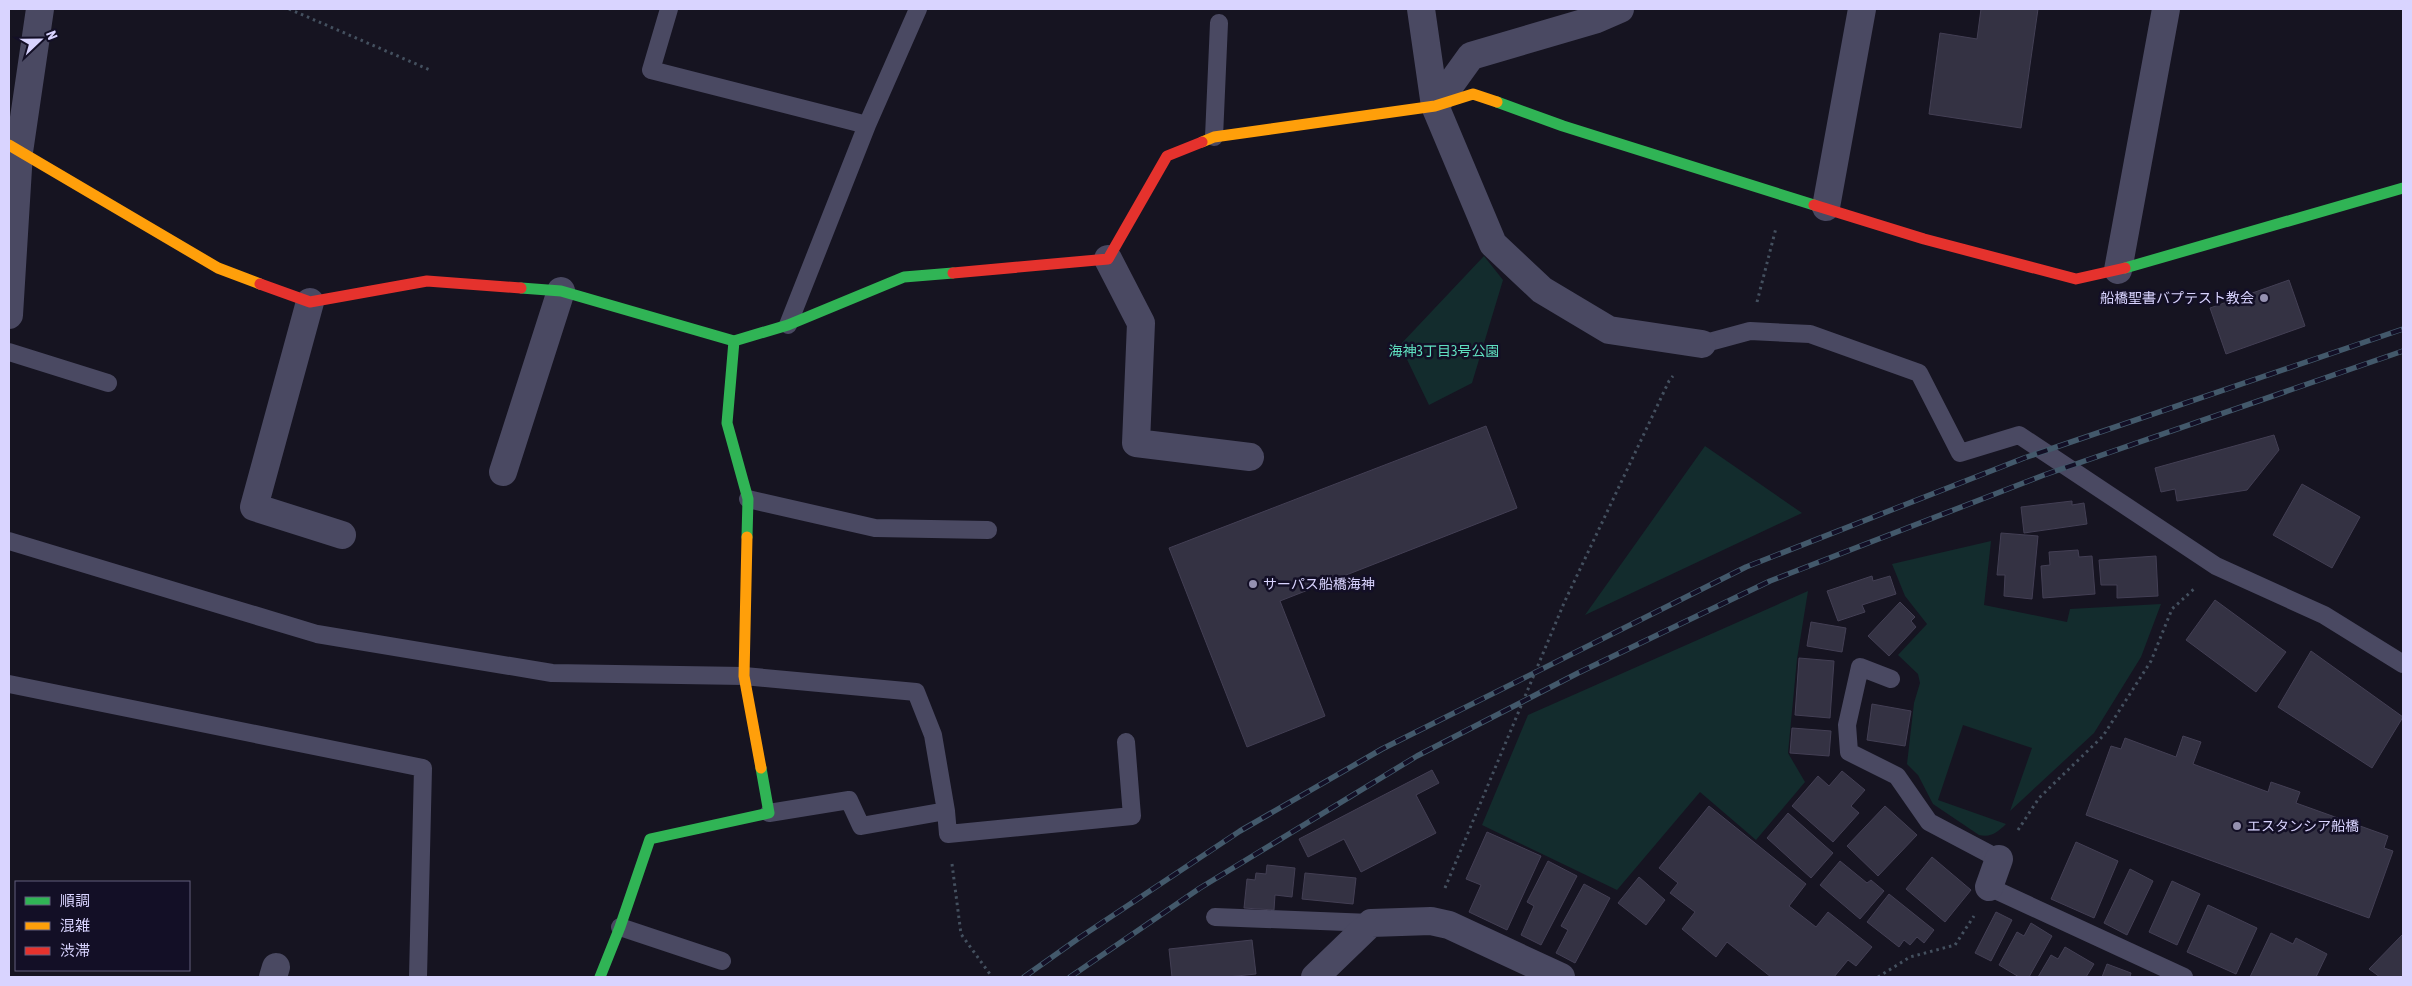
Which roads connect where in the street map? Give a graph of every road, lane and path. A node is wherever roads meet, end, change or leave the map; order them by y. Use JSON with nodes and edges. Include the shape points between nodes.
{"nodes":[{"id":1,"x":40,"y":9,"type":"edge"},
{"id":2,"x":289,"y":9,"type":"edge"},
{"id":3,"x":669,"y":9,"type":"edge"},
{"id":4,"x":918,"y":9,"type":"edge"},
{"id":5,"x":1421,"y":9,"type":"edge"},
{"id":6,"x":1620,"y":9,"type":"edge"},
{"id":7,"x":1862,"y":9,"type":"edge"},
{"id":8,"x":2166,"y":9,"type":"edge"},
{"id":9,"x":1219,"y":23,"type":"dead end"},
{"id":10,"x":430,"y":70,"type":"dead end"},
{"id":11,"x":1435,"y":106,"type":"junction"},
{"id":12,"x":867,"y":124,"type":"junction"},
{"id":13,"x":1214,"y":137,"type":"junction"},
{"id":14,"x":14,"y":148,"type":"edge"},
{"id":15,"x":2403,"y":188,"type":"edge"},
{"id":16,"x":1785,"y":194,"type":"junction"},
{"id":17,"x":1826,"y":207,"type":"junction"},
{"id":18,"x":1108,"y":259,"type":"junction"},
{"id":19,"x":2118,"y":270,"type":"junction"},
{"id":20,"x":561,"y":291,"type":"junction"},
{"id":21,"x":310,"y":302,"type":"junction"},
{"id":22,"x":9,"y":315,"type":"edge"},
{"id":23,"x":788,"y":326,"type":"junction"},
{"id":24,"x":1750,"y":331,"type":"junction"},
{"id":25,"x":734,"y":341,"type":"junction"},
{"id":26,"x":1702,"y":344,"type":"junction"},
{"id":27,"x":9,"y":352,"type":"edge"},
{"id":28,"x":108,"y":384,"type":"dead end"},
{"id":29,"x":1250,"y":457,"type":"dead end"},
{"id":30,"x":503,"y":472,"type":"dead end"},
{"id":31,"x":748,"y":499,"type":"junction"},
{"id":32,"x":988,"y":530,"type":"dead end"},
{"id":33,"x":342,"y":535,"type":"dead end"},
{"id":34,"x":9,"y":542,"type":"edge"},
{"id":35,"x":2216,"y":566,"type":"junction"},
{"id":36,"x":2403,"y":664,"type":"edge"},
{"id":37,"x":744,"y":676,"type":"junction"},
{"id":38,"x":1891,"y":679,"type":"dead end"},
{"id":39,"x":9,"y":684,"type":"edge"},
{"id":40,"x":1126,"y":742,"type":"dead end"},
{"id":41,"x":946,"y":811,"type":"junction"},
{"id":42,"x":769,"y":813,"type":"junction"},
{"id":43,"x":948,"y":834,"type":"junction"},
{"id":44,"x":2000,"y":859,"type":"junction"},
{"id":45,"x":1989,"y":887,"type":"junction"},
{"id":46,"x":1215,"y":917,"type":"dead end"},
{"id":47,"x":1431,"y":921,"type":"junction"},
{"id":48,"x":1371,"y":923,"type":"junction"},
{"id":49,"x":620,"y":927,"type":"junction"},
{"id":50,"x":722,"y":961,"type":"dead end"},
{"id":51,"x":418,"y":977,"type":"edge"},
{"id":52,"x":600,"y":977,"type":"edge"},
{"id":53,"x":992,"y":977,"type":"edge"},
{"id":54,"x":1317,"y":977,"type":"edge"},
{"id":55,"x":1561,"y":977,"type":"edge"},
{"id":56,"x":1878,"y":977,"type":"edge"},
{"id":57,"x":2184,"y":977,"type":"edge"}],
"edges":[{"from":1,"to":14,"type":"street"},
{"from":2,"to":10,"type":"path"},
{"from":3,"to":12,"type":"lane","via":[[650,70]]},
{"from":4,"to":12,"type":"lane"},
{"from":5,"to":11,"type":"street"},
{"from":6,"to":11,"type":"street","via":[[1471,56]]},
{"from":7,"to":17,"type":"street"},
{"from":8,"to":19,"type":"street"},
{"from":9,"to":13,"type":"lane"},
{"from":11,"to":13,"type":"street"},
{"from":11,"to":16,"type":"street","via":[[1472,94],[1563,126]]},
{"from":11,"to":26,"type":"street","via":[[1493,244],[1542,290],[1610,330]]},
{"from":12,"to":23,"type":"lane"},
{"from":13,"to":18,"type":"street","via":[[1167,156]]},
{"from":14,"to":21,"type":"street","via":[[218,268]]},
{"from":14,"to":22,"type":"street"},
{"from":15,"to":19,"type":"street"},
{"from":16,"to":17,"type":"street"},
{"from":16,"to":24,"type":"path"},
{"from":17,"to":19,"type":"street","via":[[1924,239],[2076,279]]},
{"from":18,"to":23,"type":"street","via":[[904,277]]},
{"from":18,"to":29,"type":"street","via":[[1141,323],[1136,443]]},
{"from":20,"to":21,"type":"street","via":[[427,281]]},
{"from":20,"to":25,"type":"street"},
{"from":20,"to":30,"type":"street"},
{"from":21,"to":33,"type":"street","via":[[254,507]]},
{"from":23,"to":25,"type":"street"},
{"from":24,"to":26,"type":"lane"},
{"from":24,"to":35,"type":"lane","via":[[1810,334],[1919,373],[1960,453],[2019,435]]},
{"from":25,"to":31,"type":"street","via":[[727,423]]},
{"from":26,"to":47,"type":"path","via":[[1668,381],[1568,594]]},
{"from":27,"to":28,"type":"lane"},
{"from":31,"to":32,"type":"lane","via":[[875,528]]},
{"from":31,"to":37,"type":"street"},
{"from":34,"to":37,"type":"lane","via":[[317,634],[552,672]]},
{"from":35,"to":36,"type":"lane","via":[[2324,615]]},
{"from":35,"to":44,"type":"path","via":[[2172,609],[2151,661],[2103,736],[2039,798]]},
{"from":37,"to":41,"type":"lane","via":[[916,692],[933,735]]},
{"from":37,"to":42,"type":"street"},
{"from":38,"to":44,"type":"lane","via":[[1860,667],[1847,725],[1849,752],[1897,776],[1928,822]]},
{"from":39,"to":51,"type":"lane","via":[[423,768]]},
{"from":40,"to":43,"type":"lane","via":[[1132,816]]},
{"from":41,"to":42,"type":"lane","via":[[861,826],[849,800]]},
{"from":41,"to":43,"type":"lane"},
{"from":42,"to":49,"type":"street","via":[[650,839]]},
{"from":43,"to":53,"type":"path","via":[[961,934]]},
{"from":44,"to":45,"type":"street"},
{"from":45,"to":56,"type":"path","via":[[1982,906],[1955,945],[1910,957]]},
{"from":45,"to":57,"type":"lane"},
{"from":46,"to":48,"type":"lane"},
{"from":47,"to":48,"type":"street"},
{"from":47,"to":55,"type":"street","via":[[1449,925]]},
{"from":48,"to":54,"type":"street"},
{"from":49,"to":50,"type":"lane"},
{"from":49,"to":52,"type":"street"}]}
